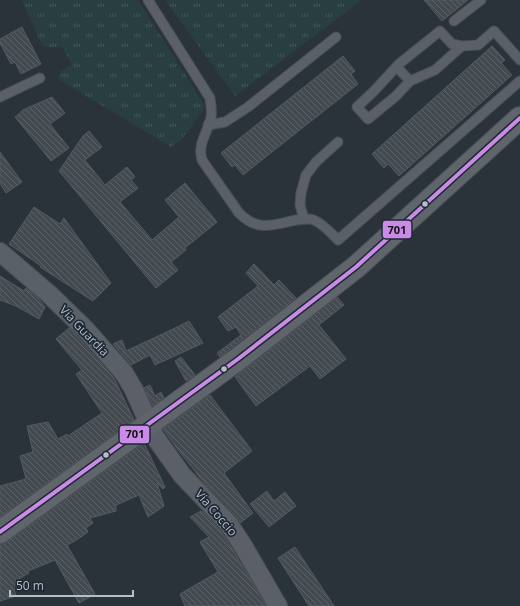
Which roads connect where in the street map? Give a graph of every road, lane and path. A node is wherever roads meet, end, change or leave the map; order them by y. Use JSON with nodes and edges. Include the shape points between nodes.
{"nodes":[{"id":1,"x":148,"y":0,"type":"edge"},
{"id":2,"x":481,"y":0,"type":"edge"},
{"id":3,"x":454,"y":21,"type":"dead end"},
{"id":4,"x":336,"y":37,"type":"dead end"},
{"id":5,"x":462,"y":46,"type":"junction"},
{"id":6,"x":520,"y":60,"type":"edge"},
{"id":7,"x":397,"y":66,"type":"junction"},
{"id":8,"x":40,"y":78,"type":"dead end"},
{"id":9,"x":410,"y":81,"type":"junction"},
{"id":10,"x":520,"y":81,"type":"edge"},
{"id":11,"x":0,"y":97,"type":"edge"},
{"id":12,"x":520,"y":118,"type":"edge"},
{"id":13,"x":208,"y":125,"type":"junction"},
{"id":14,"x":338,"y":142,"type":"dead end"},
{"id":15,"x":304,"y":219,"type":"junction"},
{"id":16,"x":0,"y":252,"type":"edge"},
{"id":17,"x":149,"y":424,"type":"junction"},
{"id":18,"x":0,"y":532,"type":"edge"},
{"id":19,"x":278,"y":606,"type":"edge"}],
"edges":[{"from":1,"to":13,"type":"lane","via":[[210,98],[212,108]]},
{"from":2,"to":3,"type":"lane"},
{"from":4,"to":13,"type":"lane","via":[[248,107],[225,122]]},
{"from":5,"to":6,"type":"lane","via":[[478,45],[494,31]]},
{"from":5,"to":7,"type":"lane","via":[[452,44],[440,31]]},
{"from":5,"to":9,"type":"lane","via":[[435,70]]},
{"from":7,"to":9,"type":"lane"},
{"from":7,"to":9,"type":"lane","via":[[374,92],[357,106],[368,119]]},
{"from":8,"to":11,"type":"lane"},
{"from":10,"to":15,"type":"lane","via":[[338,240],[314,220]]},
{"from":12,"to":17,"type":"main road","via":[[356,267]]},
{"from":13,"to":15,"type":"lane","via":[[201,143],[202,160],[246,220],[266,226]]},
{"from":14,"to":15,"type":"lane","via":[[306,175],[300,205]]},
{"from":16,"to":17,"type":"street","name":"Via Guardia","via":[[86,330],[124,373]]},
{"from":17,"to":18,"type":"main road"},
{"from":17,"to":19,"type":"street","name":"Via Coccio","via":[[182,476],[228,523]]}]}
